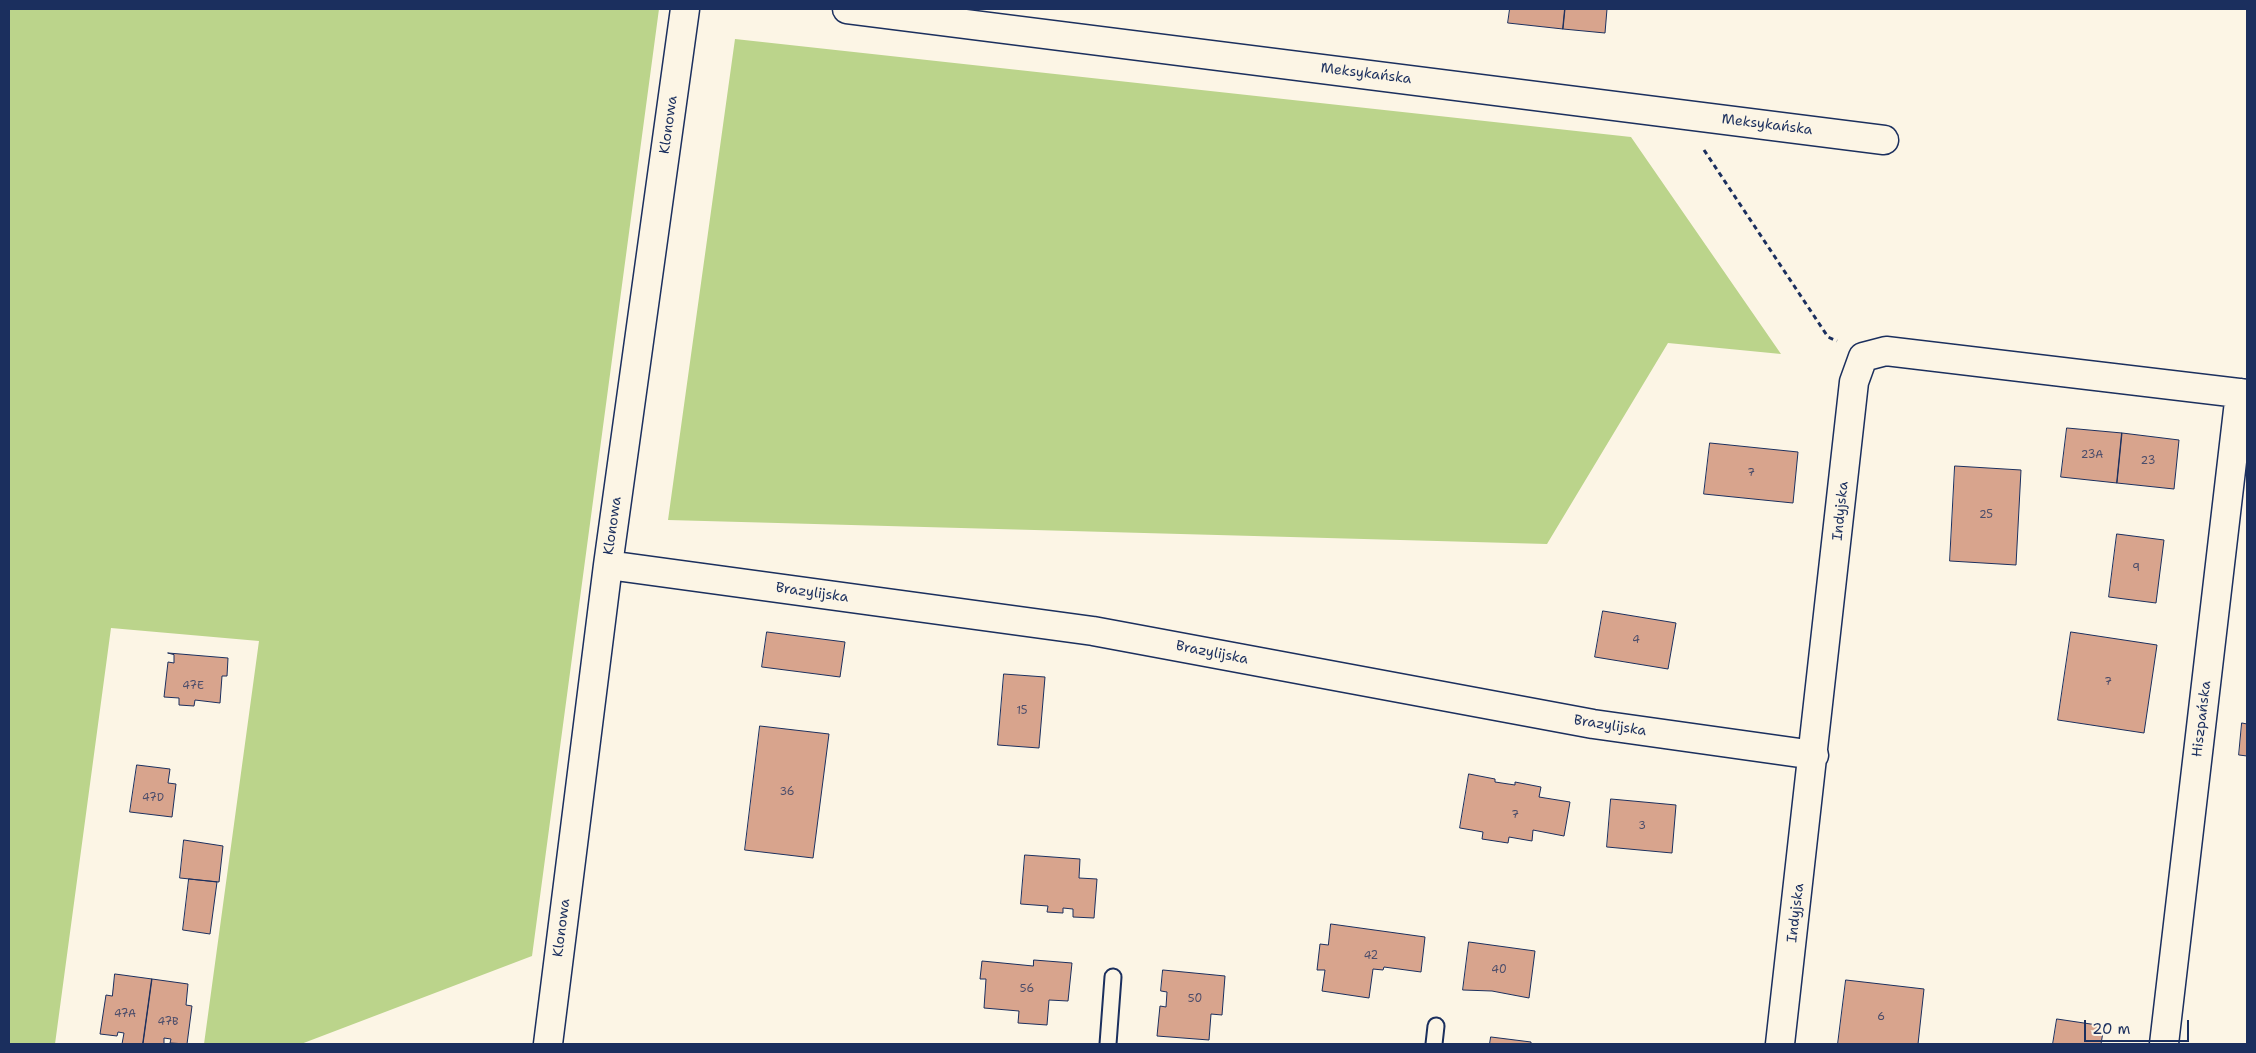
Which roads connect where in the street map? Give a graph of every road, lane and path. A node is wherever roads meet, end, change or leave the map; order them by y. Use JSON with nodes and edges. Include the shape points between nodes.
{"nodes":[{"id":1,"x":685,"y":9,"type":"edge"},
{"id":2,"x":847,"y":9,"type":"edge"},
{"id":3,"x":1666,"y":112,"type":"junction"},
{"id":4,"x":1884,"y":140,"type":"dead end"},
{"id":5,"x":1863,"y":357,"type":"junction"},
{"id":6,"x":2244,"y":394,"type":"edge"},
{"id":7,"x":608,"y":565,"type":"junction"},
{"id":8,"x":1814,"y":755,"type":"junction"},
{"id":9,"x":1112,"y":977,"type":"dead end"},
{"id":10,"x":1436,"y":1026,"type":"dead end"},
{"id":11,"x":548,"y":1044,"type":"edge"},
{"id":12,"x":1108,"y":1044,"type":"edge"},
{"id":13,"x":1434,"y":1044,"type":"edge"},
{"id":14,"x":1780,"y":1044,"type":"edge"},
{"id":15,"x":2164,"y":1044,"type":"edge"}],
"edges":[{"from":1,"to":7,"type":"street","name":"Klonowa"},
{"from":2,"to":3,"type":"street","name":"Meksykańska"},
{"from":3,"to":4,"type":"street","name":"Meksykańska"},
{"from":3,"to":5,"type":"path","via":[[1693,134],[1828,337]]},
{"from":5,"to":6,"type":"street","via":[[1886,351]]},
{"from":5,"to":8,"type":"street","name":"Indyjska","via":[[1854,382]]},
{"from":6,"to":15,"type":"street","name":"Hiszpańska"},
{"from":7,"to":8,"type":"street","name":"Brazylijska","via":[[1092,630],[1593,724]]},
{"from":7,"to":11,"type":"street","name":"Klonowa"},
{"from":8,"to":14,"type":"street","name":"Indyjska"},
{"from":9,"to":12,"type":"lane"},
{"from":10,"to":13,"type":"lane"}]}
